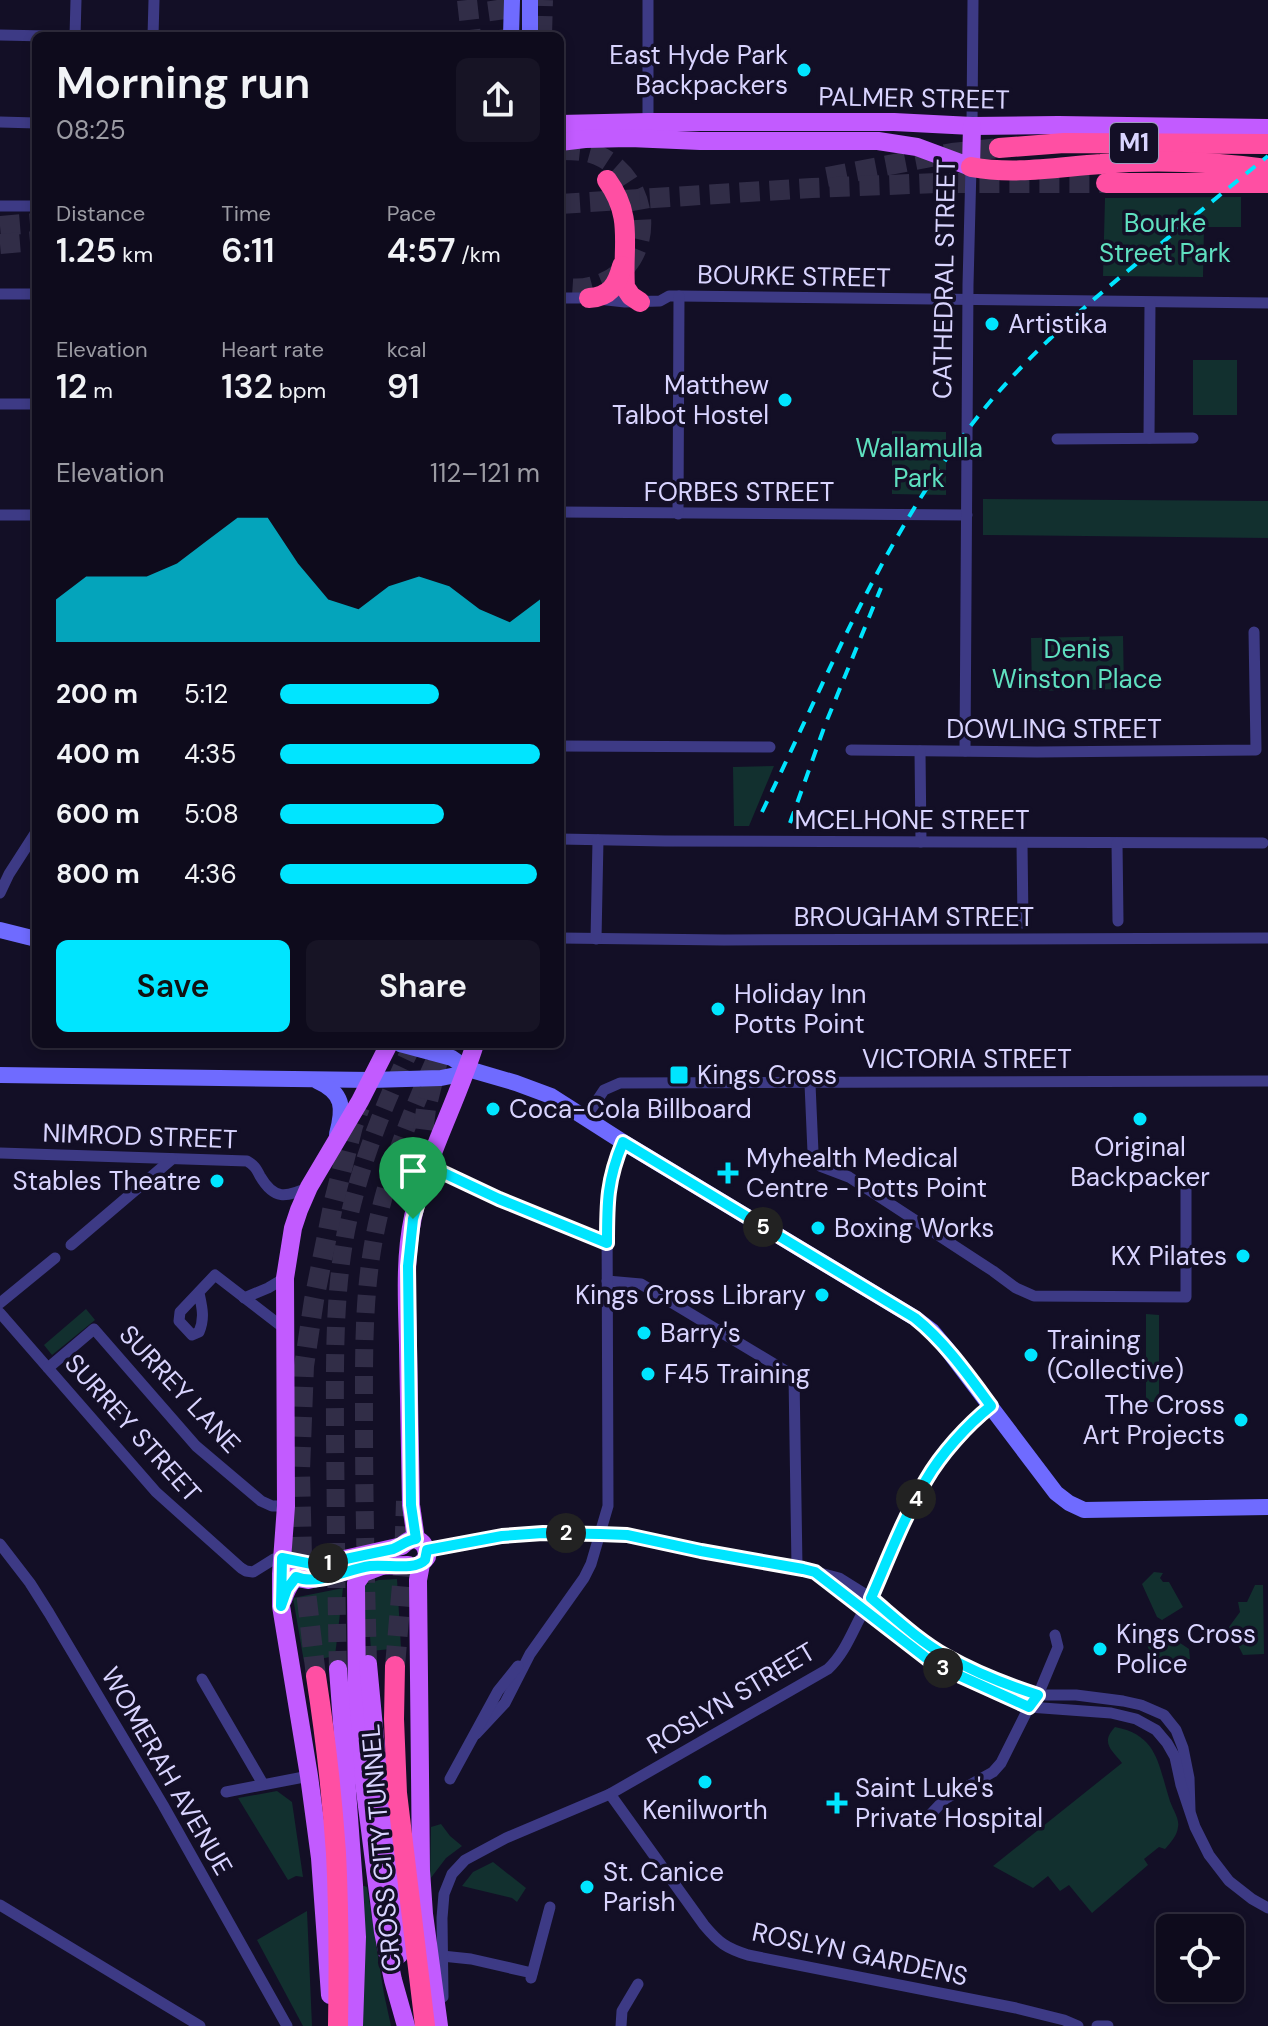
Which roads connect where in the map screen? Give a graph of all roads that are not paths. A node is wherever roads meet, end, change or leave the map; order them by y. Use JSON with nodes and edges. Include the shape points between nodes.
{"nodes":[{"id":1,"x":76,"y":0,"type":"edge"},
{"id":2,"x":154,"y":0,"type":"edge"},
{"id":3,"x":512,"y":0,"type":"edge"},
{"id":4,"x":530,"y":0,"type":"edge"},
{"id":5,"x":648,"y":0,"type":"edge"},
{"id":6,"x":973,"y":0,"type":"edge"},
{"id":7,"x":75,"y":32,"type":"edge"},
{"id":8,"x":153,"y":32,"type":"edge"},
{"id":9,"x":511,"y":32,"type":"edge"},
{"id":10,"x":530,"y":32,"type":"edge"},
{"id":11,"x":0,"y":35,"type":"edge"},
{"id":12,"x":32,"y":36,"type":"edge"},
{"id":13,"x":0,"y":122,"type":"edge"},
{"id":14,"x":648,"y":122,"type":"junction"},
{"id":15,"x":32,"y":123,"type":"edge"},
{"id":16,"x":564,"y":124,"type":"edge"},
{"id":17,"x":972,"y":126,"type":"junction"},
{"id":18,"x":1268,"y":128,"type":"edge"},
{"id":19,"x":564,"y":142,"type":"edge"},
{"id":20,"x":1268,"y":144,"type":"edge"},
{"id":21,"x":999,"y":148,"type":"tunnel mouth"},
{"id":22,"x":971,"y":167,"type":"junction"},
{"id":23,"x":1268,"y":169,"type":"edge"},
{"id":24,"x":607,"y":180,"type":"dead end"},
{"id":25,"x":1106,"y":183,"type":"tunnel mouth"},
{"id":26,"x":1268,"y":183,"type":"edge"},
{"id":27,"x":0,"y":206,"type":"edge"},
{"id":28,"x":32,"y":206,"type":"edge"},
{"id":29,"x":625,"y":257,"type":"junction"},
{"id":30,"x":0,"y":294,"type":"edge"},
{"id":31,"x":32,"y":294,"type":"edge"},
{"id":32,"x":679,"y":296,"type":"junction"},
{"id":33,"x":564,"y":298,"type":"edge"},
{"id":34,"x":589,"y":298,"type":"junction"},
{"id":35,"x":968,"y":300,"type":"junction"},
{"id":36,"x":650,"y":301,"type":"junction"},
{"id":37,"x":1150,"y":303,"type":"junction"},
{"id":38,"x":1268,"y":303,"type":"edge"},
{"id":39,"x":0,"y":404,"type":"edge"},
{"id":40,"x":32,"y":404,"type":"edge"},
{"id":41,"x":1149,"y":438,"type":"junction"},
{"id":42,"x":1193,"y":438,"type":"dead end"},
{"id":43,"x":1057,"y":439,"type":"dead end"},
{"id":44,"x":564,"y":512,"type":"edge"},
{"id":45,"x":678,"y":514,"type":"junction"},
{"id":46,"x":0,"y":515,"type":"edge"},
{"id":47,"x":32,"y":515,"type":"edge"},
{"id":48,"x":967,"y":515,"type":"junction"},
{"id":49,"x":1254,"y":632,"type":"dead end"},
{"id":50,"x":564,"y":746,"type":"edge"},
{"id":51,"x":770,"y":747,"type":"dead end"},
{"id":52,"x":851,"y":750,"type":"dead end"},
{"id":53,"x":920,"y":751,"type":"junction"},
{"id":54,"x":965,"y":751,"type":"junction"},
{"id":55,"x":32,"y":838,"type":"edge"},
{"id":56,"x":564,"y":839,"type":"edge"},
{"id":57,"x":598,"y":840,"type":"junction"},
{"id":58,"x":921,"y":842,"type":"junction"},
{"id":59,"x":1022,"y":843,"type":"junction"},
{"id":60,"x":1117,"y":843,"type":"junction"},
{"id":61,"x":1263,"y":843,"type":"dead end"},
{"id":62,"x":0,"y":893,"type":"edge"},
{"id":63,"x":1118,"y":921,"type":"dead end"},
{"id":64,"x":1023,"y":923,"type":"dead end"},
{"id":65,"x":0,"y":930,"type":"edge"},
{"id":66,"x":32,"y":938,"type":"edge"},
{"id":67,"x":564,"y":938,"type":"edge"},
{"id":68,"x":1268,"y":938,"type":"edge"},
{"id":69,"x":596,"y":939,"type":"junction"},
{"id":70,"x":415,"y":1048,"type":"edge"},
{"id":71,"x":473,"y":1048,"type":"edge"},
{"id":72,"x":386,"y":1050,"type":"edge"},
{"id":73,"x":462,"y":1072,"type":"junction"},
{"id":74,"x":0,"y":1075,"type":"edge"},
{"id":75,"x":312,"y":1079,"type":"junction"},
{"id":76,"x":371,"y":1080,"type":"junction"},
{"id":77,"x":1268,"y":1081,"type":"edge"},
{"id":78,"x":810,"y":1084,"type":"junction"},
{"id":79,"x":586,"y":1117,"type":"junction"},
{"id":80,"x":623,"y":1142,"type":"junction"},
{"id":81,"x":334,"y":1143,"type":"junction"},
{"id":82,"x":0,"y":1153,"type":"edge"},
{"id":83,"x":172,"y":1159,"type":"junction"},
{"id":84,"x":429,"y":1166,"type":"junction"},
{"id":85,"x":309,"y":1187,"type":"junction"},
{"id":86,"x":1186,"y":1190,"type":"dead end"},
{"id":87,"x":607,"y":1243,"type":"junction"},
{"id":88,"x":71,"y":1245,"type":"dead end"},
{"id":89,"x":55,"y":1258,"type":"dead end"},
{"id":90,"x":285,"y":1278,"type":"junction"},
{"id":91,"x":607,"y":1281,"type":"junction"},
{"id":92,"x":199,"y":1293,"type":"dead end"},
{"id":93,"x":244,"y":1298,"type":"junction"},
{"id":94,"x":0,"y":1303,"type":"edge"},
{"id":95,"x":0,"y":1313,"type":"edge"},
{"id":96,"x":285,"y":1329,"type":"junction"},
{"id":97,"x":48,"y":1368,"type":"junction"},
{"id":98,"x":991,"y":1406,"type":"junction"},
{"id":99,"x":286,"y":1506,"type":"junction"},
{"id":100,"x":1268,"y":1507,"type":"edge"},
{"id":101,"x":600,"y":1534,"type":"junction"},
{"id":102,"x":0,"y":1544,"type":"edge"},
{"id":103,"x":415,"y":1553,"type":"junction"},
{"id":104,"x":282,"y":1558,"type":"junction"},
{"id":105,"x":319,"y":1564,"type":"junction"},
{"id":106,"x":384,"y":1565,"type":"junction"},
{"id":107,"x":797,"y":1567,"type":"junction"},
{"id":108,"x":296,"y":1577,"type":"junction"},
{"id":109,"x":867,"y":1603,"type":"junction"},
{"id":110,"x":281,"y":1606,"type":"junction"},
{"id":111,"x":1055,"y":1635,"type":"dead end"},
{"id":112,"x":368,"y":1664,"type":"tunnel mouth"},
{"id":113,"x":395,"y":1666,"type":"tunnel mouth"},
{"id":114,"x":338,"y":1669,"type":"tunnel mouth"},
{"id":115,"x":316,"y":1676,"type":"tunnel mouth"},
{"id":116,"x":202,"y":1679,"type":"dead end"},
{"id":117,"x":1038,"y":1695,"type":"junction"},
{"id":118,"x":1029,"y":1707,"type":"junction"},
{"id":119,"x":309,"y":1776,"type":"junction"},
{"id":120,"x":450,"y":1779,"type":"dead end"},
{"id":121,"x":263,"y":1784,"type":"junction"},
{"id":122,"x":226,"y":1792,"type":"dead end"},
{"id":123,"x":610,"y":1794,"type":"junction"},
{"id":124,"x":1190,"y":1810,"type":"junction"},
{"id":125,"x":928,"y":1824,"type":"dead end"},
{"id":126,"x":0,"y":1905,"type":"edge"},
{"id":127,"x":550,"y":1907,"type":"dead end"},
{"id":128,"x":1268,"y":1908,"type":"edge"},
{"id":129,"x":442,"y":1956,"type":"junction"},
{"id":130,"x":638,"y":1984,"type":"dead end"},
{"id":131,"x":200,"y":2026,"type":"edge"},
{"id":132,"x":287,"y":2026,"type":"edge"},
{"id":133,"x":335,"y":2026,"type":"edge"},
{"id":134,"x":354,"y":2026,"type":"edge"},
{"id":135,"x":408,"y":2026,"type":"edge"},
{"id":136,"x":425,"y":2026,"type":"edge"},
{"id":137,"x":442,"y":2026,"type":"edge"},
{"id":138,"x":621,"y":2026,"type":"edge"},
{"id":139,"x":1078,"y":2026,"type":"edge"},
{"id":140,"x":1097,"y":2026,"type":"edge"},
{"id":141,"x":1108,"y":2026,"type":"edge"}],
"edges":[{"from":1,"to":7,"type":"street"},
{"from":2,"to":8,"type":"street"},
{"from":3,"to":9,"type":"street"},
{"from":4,"to":10,"type":"street"},
{"from":5,"to":14,"type":"street"},
{"from":6,"to":17,"type":"street","name":"CATHEDRAL STREET"},
{"from":11,"to":12,"type":"street"},
{"from":13,"to":15,"type":"street"},
{"from":14,"to":16,"type":"main road","name":"PALMER STREET"},
{"from":14,"to":17,"type":"main road","name":"PALMER STREET"},
{"from":17,"to":18,"type":"main road","name":"PALMER STREET"},
{"from":17,"to":22,"type":"main road","name":"CATHEDRAL STREET"},
{"from":19,"to":22,"type":"main road","name":"PALMER STREET","via":[[878,141],[917,147]]},
{"from":20,"to":21,"type":"highway","number":"M1","via":[[1064,143]]},
{"from":22,"to":23,"type":"highway","via":[[1039,171],[1162,162]]},
{"from":22,"to":35,"type":"street","name":"CATHEDRAL STREET"},
{"from":24,"to":29,"type":"highway","via":[[622,206]]},
{"from":25,"to":26,"type":"highway","number":"M1"},
{"from":27,"to":28,"type":"street"},
{"from":29,"to":34,"type":"highway","via":[[613,288]]},
{"from":29,"to":36,"type":"highway","via":[[626,291]]},
{"from":30,"to":31,"type":"street"},
{"from":32,"to":35,"type":"street","name":"BOURKE STREET"},
{"from":32,"to":36,"type":"street","name":"BOURKE STREET"},
{"from":32,"to":45,"type":"street"},
{"from":33,"to":34,"type":"street","name":"BOURKE STREET"},
{"from":34,"to":36,"type":"street","name":"BOURKE STREET"},
{"from":35,"to":37,"type":"street","name":"BOURKE STREET"},
{"from":35,"to":48,"type":"street","name":"CATHEDRAL STREET"},
{"from":37,"to":38,"type":"street","name":"BOURKE STREET"},
{"from":37,"to":41,"type":"street"},
{"from":39,"to":40,"type":"street"},
{"from":41,"to":42,"type":"street"},
{"from":41,"to":43,"type":"street"},
{"from":44,"to":45,"type":"street","name":"FORBES STREET"},
{"from":45,"to":48,"type":"street","name":"FORBES STREET"},
{"from":46,"to":47,"type":"street"},
{"from":48,"to":54,"type":"street","name":"CATHEDRAL STREET"},
{"from":49,"to":54,"type":"street","name":"DOWLING STREET","via":[[1256,750]]},
{"from":50,"to":51,"type":"street"},
{"from":52,"to":53,"type":"street","name":"DOWLING STREET"},
{"from":53,"to":54,"type":"street","name":"DOWLING STREET"},
{"from":53,"to":58,"type":"street"},
{"from":55,"to":62,"type":"street"},
{"from":56,"to":57,"type":"street","name":"MCELHONE STREET"},
{"from":57,"to":58,"type":"street","name":"MCELHONE STREET"},
{"from":57,"to":69,"type":"street"},
{"from":58,"to":59,"type":"street","name":"MCELHONE STREET"},
{"from":59,"to":60,"type":"street","name":"MCELHONE STREET"},
{"from":59,"to":64,"type":"street"},
{"from":60,"to":61,"type":"street","name":"MCELHONE STREET"},
{"from":60,"to":63,"type":"street"},
{"from":65,"to":66,"type":"street"},
{"from":67,"to":69,"type":"street","name":"BROUGHAM STREET"},
{"from":68,"to":69,"type":"street","name":"BROUGHAM STREET"},
{"from":70,"to":73,"type":"street","via":[[452,1058]]},
{"from":71,"to":73,"type":"main road"},
{"from":72,"to":73,"type":"street","via":[[396,1068],[407,1073]]},
{"from":72,"to":76,"type":"main road"},
{"from":73,"to":76,"type":"street","via":[[441,1078]]},
{"from":73,"to":79,"type":"street","via":[[543,1092]]},
{"from":73,"to":84,"type":"main road"},
{"from":74,"to":75,"type":"street"},
{"from":75,"to":76,"type":"street"},
{"from":75,"to":81,"type":"street","via":[[329,1087],[341,1102]]},
{"from":76,"to":81,"type":"main road"},
{"from":77,"to":78,"type":"street","name":"VICTORIA STREET"},
{"from":78,"to":79,"type":"street","name":"VICTORIA STREET","via":[[620,1083],[604,1090]]},
{"from":78,"to":86,"type":"street","via":[[813,1152],[820,1166],[849,1177],[1034,1296],[1186,1297]]},
{"from":79,"to":80,"type":"street"},
{"from":80,"to":87,"type":"street","via":[[610,1178]]},
{"from":80,"to":98,"type":"street","via":[[915,1318]]},
{"from":81,"to":85,"type":"main road"},
{"from":82,"to":83,"type":"street","name":"NIMROD STREET"},
{"from":83,"to":85,"type":"street","name":"NIMROD STREET","via":[[248,1162],[280,1195]]},
{"from":83,"to":88,"type":"street"},
{"from":84,"to":87,"type":"street"},
{"from":84,"to":103,"type":"main road","via":[[413,1219],[408,1266]]},
{"from":85,"to":90,"type":"main road","via":[[293,1228]]},
{"from":87,"to":91,"type":"street"},
{"from":89,"to":94,"type":"street"},
{"from":90,"to":93,"type":"street"},
{"from":90,"to":96,"type":"main road"},
{"from":91,"to":101,"type":"street","via":[[608,1506]]},
{"from":91,"to":107,"type":"street","via":[[641,1284],[794,1376]]},
{"from":92,"to":93,"type":"street","via":[[215,1275]]},
{"from":93,"to":96,"type":"street"},
{"from":95,"to":97,"type":"street","name":"SURREY STREET"},
{"from":96,"to":99,"type":"main road"},
{"from":97,"to":99,"type":"street","name":"SURREY LANE","via":[[94,1329],[196,1446],[261,1501]]},
{"from":97,"to":104,"type":"street","name":"SURREY STREET","via":[[156,1492],[241,1568],[257,1571]]},
{"from":98,"to":100,"type":"street","via":[[1056,1493],[1084,1510]]},
{"from":98,"to":109,"type":"street","name":"ROSLYN STREET","via":[[926,1479]]},
{"from":99,"to":104,"type":"main road"},
{"from":101,"to":103,"type":"street","via":[[502,1536]]},
{"from":101,"to":107,"type":"street"},
{"from":101,"to":120,"type":"street","via":[[588,1571],[530,1654],[509,1698],[476,1734]]},
{"from":102,"to":132,"type":"street","name":"WOMERAH AVENUE","via":[[49,1613]]},
{"from":103,"to":105,"type":"main road"},
{"from":103,"to":106,"type":"main road"},
{"from":103,"to":137,"type":"main road","via":[[421,1871]]},
{"from":104,"to":105,"type":"main road"},
{"from":104,"to":108,"type":"main road"},
{"from":104,"to":110,"type":"main road"},
{"from":105,"to":108,"type":"main road"},
{"from":106,"to":108,"type":"main road","via":[[308,1580]]},
{"from":106,"to":135,"type":"main road","via":[[363,1573],[356,1583],[357,1707],[383,1932]]},
{"from":107,"to":109,"type":"street","via":[[839,1578]]},
{"from":108,"to":110,"type":"main road"},
{"from":109,"to":117,"type":"street","via":[[945,1655]]},
{"from":109,"to":118,"type":"street","via":[[934,1664]]},
{"from":109,"to":123,"type":"street","name":"ROSLYN STREET","via":[[840,1657],[828,1669]]},
{"from":110,"to":119,"type":"main road"},
{"from":111,"to":117,"type":"street","via":[[1058,1647]]},
{"from":112,"to":135,"type":"main road"},
{"from":113,"to":136,"type":"highway","name":"CROSS CITY TUNNEL","via":[[397,1793]]},
{"from":114,"to":134,"type":"main road","via":[[357,1937]]},
{"from":115,"to":133,"type":"highway","name":"CROSS CITY TUNNEL","via":[[336,1853]]},
{"from":116,"to":121,"type":"street"},
{"from":117,"to":118,"type":"street"},
{"from":117,"to":124,"type":"street","via":[[1123,1701],[1164,1715],[1183,1748]]},
{"from":118,"to":124,"type":"street","via":[[1111,1713],[1156,1730],[1175,1757]]},
{"from":118,"to":125,"type":"street","via":[[998,1767],[945,1799]]},
{"from":119,"to":121,"type":"street"},
{"from":119,"to":133,"type":"main road"},
{"from":121,"to":122,"type":"street"},
{"from":123,"to":129,"type":"street","name":"ROSLYN STREET","via":[[506,1838],[458,1866],[444,1894]]},
{"from":123,"to":139,"type":"street","name":"ROSLYN GARDENS","via":[[704,1925],[730,1949],[1016,2008]]},
{"from":124,"to":128,"type":"street","via":[[1220,1870]]},
{"from":126,"to":131,"type":"street"},
{"from":127,"to":129,"type":"street","via":[[532,1975]]},
{"from":129,"to":137,"type":"street","name":"ROSLYN STREET"},
{"from":130,"to":138,"type":"street","via":[[622,2011]]},
{"from":140,"to":141,"type":"street"}]}
